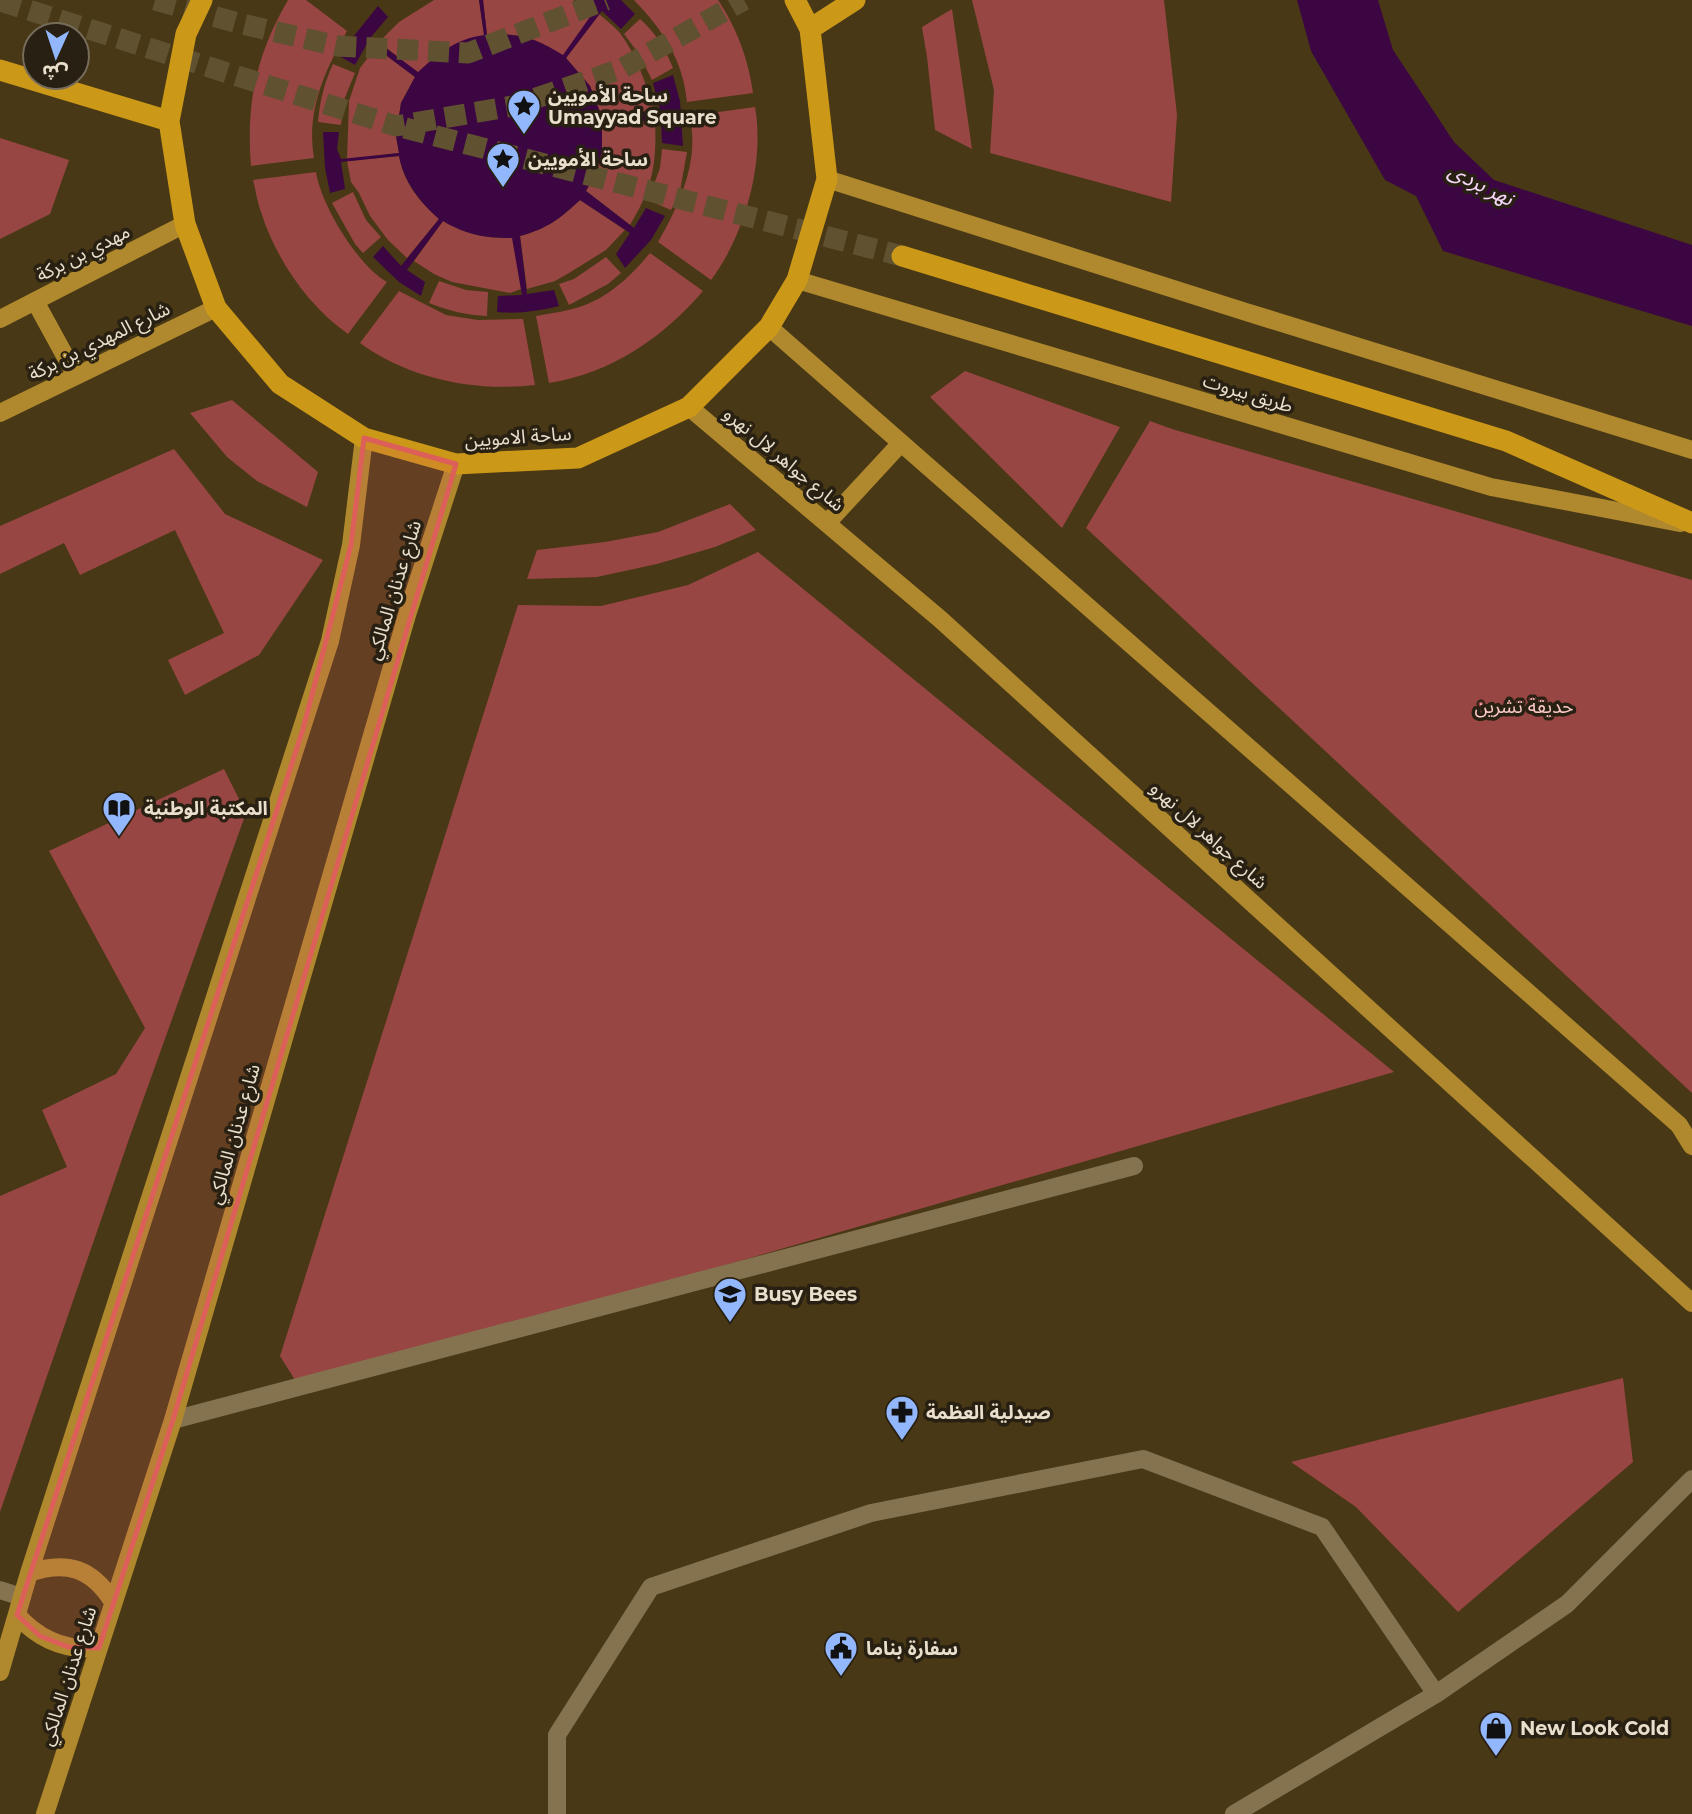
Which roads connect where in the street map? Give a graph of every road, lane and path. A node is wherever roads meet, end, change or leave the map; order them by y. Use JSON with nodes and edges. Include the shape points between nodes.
{"nodes":[{"id":1,"x":202,"y":0,"type":"edge"},
{"id":2,"x":795,"y":0,"type":"edge"},
{"id":3,"x":855,"y":0,"type":"edge"},
{"id":4,"x":810,"y":29,"type":"junction"},
{"id":5,"x":0,"y":70,"type":"edge"},
{"id":6,"x":169,"y":121,"type":"junction"},
{"id":7,"x":827,"y":178,"type":"junction"},
{"id":8,"x":185,"y":224,"type":"junction"},
{"id":9,"x":902,"y":256,"type":"tunnel mouth"},
{"id":10,"x":797,"y":280,"type":"junction"},
{"id":11,"x":35,"y":301,"type":"junction"},
{"id":12,"x":216,"y":308,"type":"junction"},
{"id":13,"x":0,"y":319,"type":"edge"},
{"id":14,"x":769,"y":327,"type":"junction"},
{"id":15,"x":76,"y":376,"type":"junction"},
{"id":16,"x":690,"y":407,"type":"junction"},
{"id":17,"x":0,"y":413,"type":"edge"},
{"id":18,"x":364,"y":438,"type":"junction"},
{"id":19,"x":901,"y":443,"type":"junction"},
{"id":20,"x":1692,"y":450,"type":"edge"},
{"id":21,"x":456,"y":464,"type":"junction"},
{"id":22,"x":827,"y":523,"type":"junction"},
{"id":23,"x":1692,"y":524,"type":"edge"},
{"id":24,"x":1692,"y":1146,"type":"edge"},
{"id":25,"x":1134,"y":1166,"type":"dead end"},
{"id":26,"x":1692,"y":1303,"type":"edge"},
{"id":27,"x":173,"y":1420,"type":"junction"},
{"id":28,"x":1692,"y":1479,"type":"edge"},
{"id":29,"x":29,"y":1573,"type":"junction"},
{"id":30,"x":0,"y":1590,"type":"edge"},
{"id":31,"x":22,"y":1597,"type":"junction"},
{"id":32,"x":113,"y":1602,"type":"junction"},
{"id":33,"x":17,"y":1615,"type":"junction"},
{"id":34,"x":99,"y":1647,"type":"junction"},
{"id":35,"x":0,"y":1672,"type":"edge"},
{"id":36,"x":1436,"y":1694,"type":"junction"},
{"id":37,"x":45,"y":1814,"type":"edge"},
{"id":38,"x":557,"y":1814,"type":"edge"},
{"id":39,"x":1234,"y":1814,"type":"edge"}],
"edges":[{"from":1,"to":6,"type":"highway","name":"ساحة الامويين","via":[[186,34]]},
{"from":2,"to":4,"type":"highway","name":"ساحة الامويين"},
{"from":3,"to":4,"type":"highway"},
{"from":4,"to":7,"type":"highway","name":"ساحة الامويين"},
{"from":5,"to":6,"type":"highway"},
{"from":6,"to":8,"type":"highway","name":"ساحة الامويين"},
{"from":7,"to":10,"type":"highway","name":"ساحة الامويين"},
{"from":7,"to":20,"type":"main road"},
{"from":8,"to":11,"type":"main road","name":"مهدي بن بركة"},
{"from":8,"to":12,"type":"highway","name":"ساحة الامويين"},
{"from":9,"to":23,"type":"highway","via":[[1506,441]]},
{"from":10,"to":14,"type":"highway","name":"ساحة الامويين"},
{"from":10,"to":23,"type":"main road","name":"طريق بيروت","via":[[1491,487]]},
{"from":11,"to":13,"type":"main road","name":"مهدي بن بركة"},
{"from":11,"to":15,"type":"main road"},
{"from":12,"to":15,"type":"main road","name":"شارع المهدي بن بركة"},
{"from":12,"to":18,"type":"highway","name":"ساحة الامويين","via":[[280,384]]},
{"from":14,"to":16,"type":"highway","name":"ساحة الامويين"},
{"from":14,"to":19,"type":"main road"},
{"from":15,"to":17,"type":"main road","name":"شارع المهدي بن بركة"},
{"from":16,"to":21,"type":"highway","name":"ساحة الامويين","via":[[578,458]]},
{"from":16,"to":22,"type":"main road","name":"شارع جواهر لال نهرو"},
{"from":18,"to":21,"type":"highway","name":"ساحة الامويين"},
{"from":18,"to":29,"type":"main road","via":[[352,545],[330,641]]},
{"from":19,"to":22,"type":"main road"},
{"from":19,"to":24,"type":"main road","via":[[1679,1125]]},
{"from":21,"to":27,"type":"main road","name":"شارع عدنان المالكي","via":[[407,615]]},
{"from":22,"to":26,"type":"main road","name":"شارع جواهر لال نهرو","via":[[940,619]]},
{"from":25,"to":27,"type":"street"},
{"from":27,"to":32,"type":"main road","name":"شارع عدنان المالكي"},
{"from":28,"to":36,"type":"street","via":[[1567,1604]]},
{"from":29,"to":31,"type":"main road"},
{"from":29,"to":32,"type":"main road","via":[[61,1566],[77,1570],[105,1588]]},
{"from":30,"to":31,"type":"street"},
{"from":31,"to":33,"type":"main road"},
{"from":32,"to":34,"type":"main road","name":"شارع عدنان المالكي"},
{"from":33,"to":34,"type":"main road","via":[[27,1627],[54,1643]]},
{"from":33,"to":35,"type":"main road"},
{"from":34,"to":37,"type":"main road","name":"شارع عدنان المالكي"},
{"from":36,"to":38,"type":"street","via":[[1322,1527],[1143,1459],[871,1513],[651,1587],[557,1735]]},
{"from":36,"to":39,"type":"street"}]}
